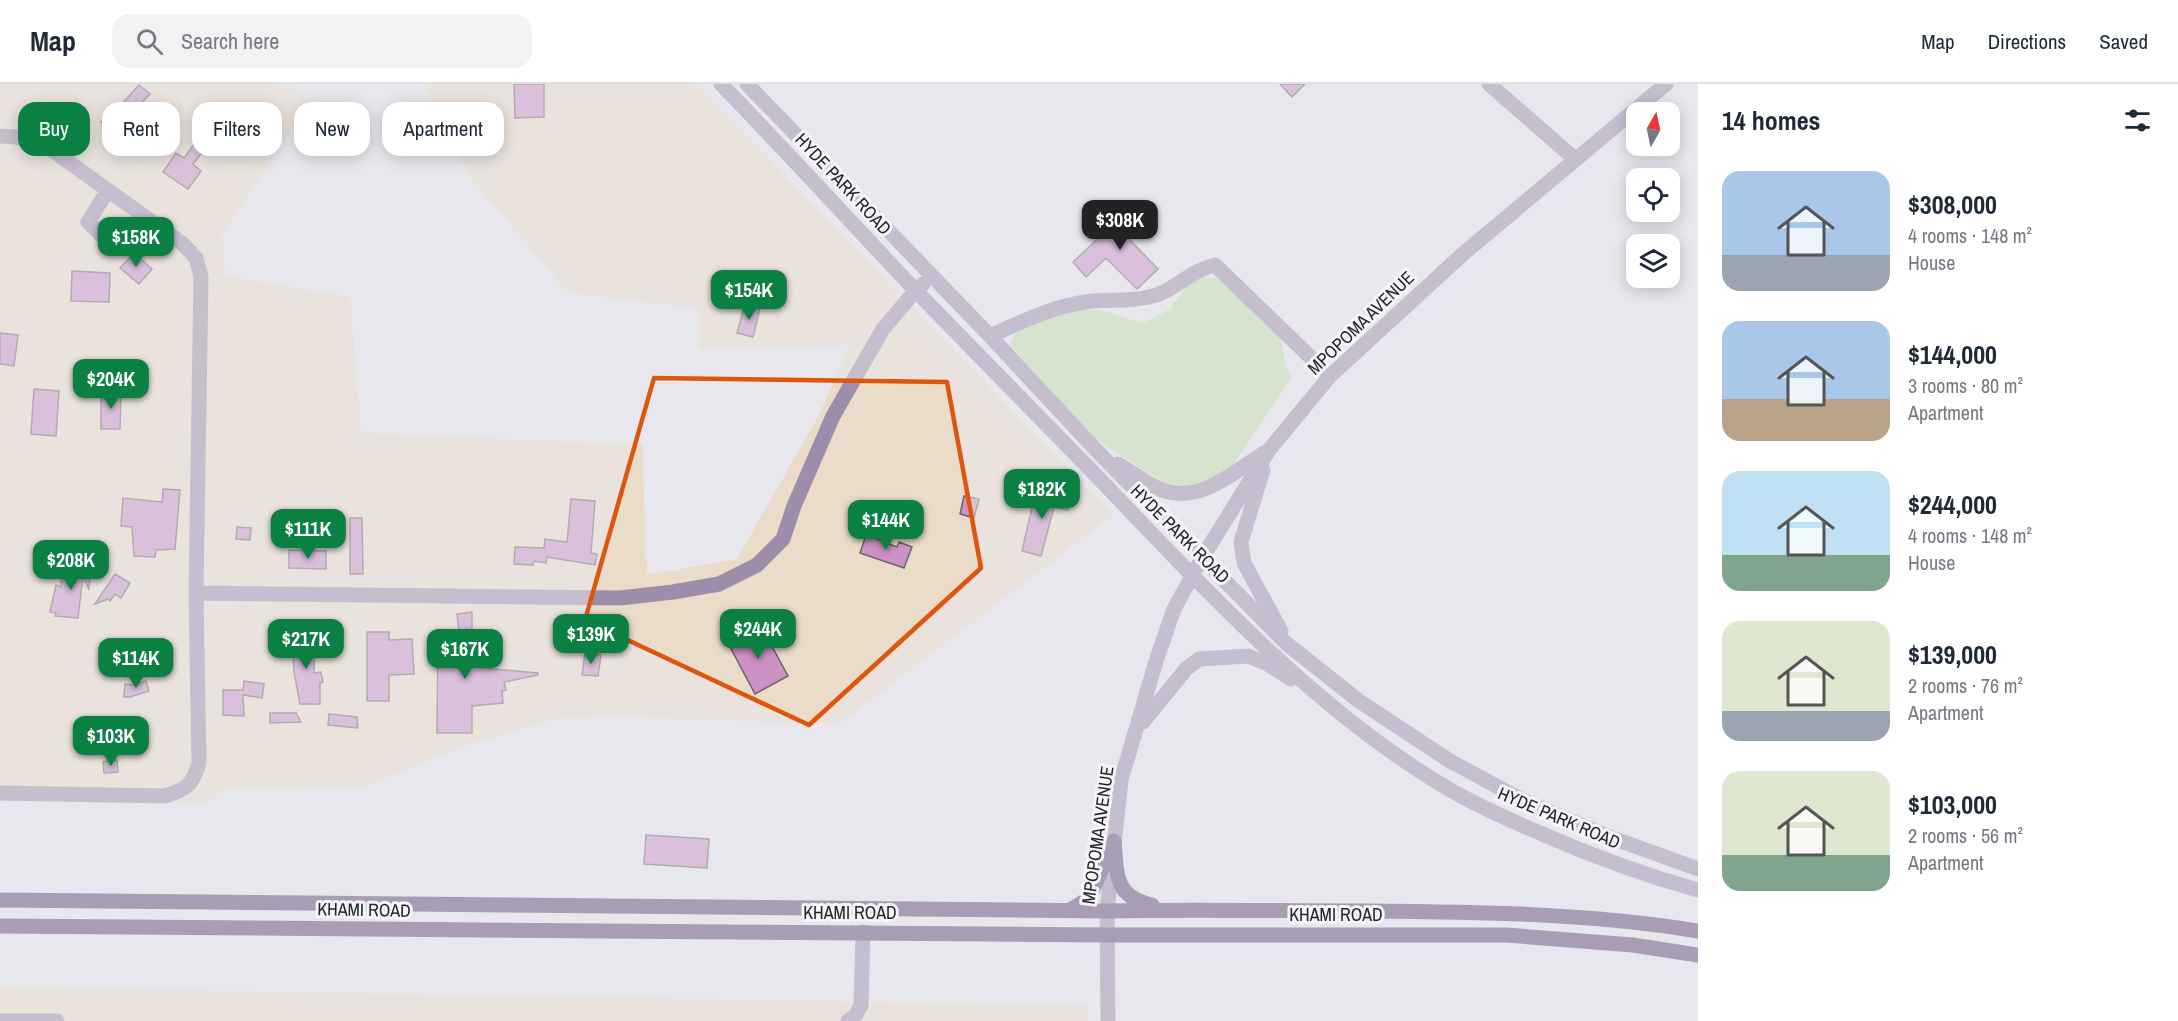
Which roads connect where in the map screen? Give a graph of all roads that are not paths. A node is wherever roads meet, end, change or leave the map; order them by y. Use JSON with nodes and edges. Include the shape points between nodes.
{"nodes":[{"id":1,"x":722,"y":84,"type":"edge"},
{"id":2,"x":747,"y":84,"type":"edge"},
{"id":3,"x":1489,"y":84,"type":"edge"},
{"id":4,"x":1666,"y":84,"type":"edge"},
{"id":5,"x":0,"y":136,"type":"edge"},
{"id":6,"x":1575,"y":159,"type":"junction"},
{"id":7,"x":108,"y":190,"type":"junction"},
{"id":8,"x":119,"y":236,"type":"dead end"},
{"id":9,"x":932,"y":277,"type":"junction"},
{"id":10,"x":916,"y":290,"type":"junction"},
{"id":11,"x":990,"y":336,"type":"junction"},
{"id":12,"x":1330,"y":376,"type":"junction"},
{"id":13,"x":1269,"y":450,"type":"junction"},
{"id":14,"x":1097,"y":451,"type":"junction"},
{"id":15,"x":1202,"y":558,"type":"junction"},
{"id":16,"x":1193,"y":575,"type":"junction"},
{"id":17,"x":196,"y":593,"type":"junction"},
{"id":18,"x":1287,"y":644,"type":"junction"},
{"id":19,"x":1328,"y":704,"type":"junction"},
{"id":20,"x":1138,"y":728,"type":"junction"},
{"id":21,"x":0,"y":793,"type":"edge"},
{"id":22,"x":1114,"y":841,"type":"junction"},
{"id":23,"x":1698,"y":868,"type":"edge"},
{"id":24,"x":1698,"y":890,"type":"edge"},
{"id":25,"x":0,"y":900,"type":"edge"},
{"id":26,"x":1070,"y":910,"type":"junction"},
{"id":27,"x":1171,"y":910,"type":"junction"},
{"id":28,"x":1107,"y":911,"type":"junction"},
{"id":29,"x":0,"y":926,"type":"edge"},
{"id":30,"x":1698,"y":931,"type":"edge"},
{"id":31,"x":863,"y":932,"type":"junction"},
{"id":32,"x":1107,"y":935,"type":"junction"},
{"id":33,"x":1698,"y":955,"type":"edge"},
{"id":34,"x":0,"y":1021,"type":"edge"},
{"id":35,"x":57,"y":1021,"type":"edge"},
{"id":36,"x":848,"y":1021,"type":"edge"},
{"id":37,"x":1108,"y":1021,"type":"edge"}],
"edges":[{"from":1,"to":10,"type":"street","name":"HYDE PARK ROAD"},
{"from":2,"to":9,"type":"street","name":"HYDE PARK ROAD"},
{"from":3,"to":6,"type":"street"},
{"from":4,"to":6,"type":"street","name":"MPOPOMA AVENUE"},
{"from":5,"to":7,"type":"street","via":[[45,145]]},
{"from":6,"to":12,"type":"street","name":"MPOPOMA AVENUE","via":[[1464,253]]},
{"from":7,"to":8,"type":"street","via":[[88,222],[111,245]]},
{"from":7,"to":17,"type":"street","via":[[183,244],[196,258],[201,278]]},
{"from":9,"to":10,"type":"street"},
{"from":9,"to":11,"type":"street","name":"HYDE PARK ROAD"},
{"from":10,"to":16,"type":"street","name":"HYDE PARK ROAD"},
{"from":10,"to":17,"type":"street","via":[[883,329],[833,416],[783,539],[757,565],[719,584],[620,598]]},
{"from":11,"to":12,"type":"street","via":[[1063,306],[1151,297],[1202,268],[1215,266]]},
{"from":11,"to":14,"type":"street","name":"HYDE PARK ROAD"},
{"from":12,"to":13,"type":"street","name":"MPOPOMA AVENUE"},
{"from":13,"to":14,"type":"street","via":[[1212,488],[1186,494],[1163,490]]},
{"from":13,"to":15,"type":"street","name":"MPOPOMA AVENUE"},
{"from":13,"to":18,"type":"street","via":[[1241,542],[1244,563]]},
{"from":14,"to":15,"type":"street","name":"HYDE PARK ROAD"},
{"from":15,"to":16,"type":"street","name":"MPOPOMA AVENUE"},
{"from":15,"to":18,"type":"street","name":"HYDE PARK ROAD"},
{"from":16,"to":19,"type":"street","name":"HYDE PARK ROAD"},
{"from":16,"to":20,"type":"street","name":"MPOPOMA AVENUE","via":[[1174,609]]},
{"from":17,"to":21,"type":"street","via":[[199,763],[194,781],[165,796]]},
{"from":18,"to":23,"type":"street","name":"HYDE PARK ROAD","via":[[1359,701],[1450,761],[1565,819]]},
{"from":19,"to":20,"type":"street","via":[[1266,663],[1248,656],[1200,659],[1186,669]]},
{"from":19,"to":24,"type":"street","name":"HYDE PARK ROAD","via":[[1442,785],[1508,819],[1576,849]]},
{"from":20,"to":22,"type":"street","name":"MPOPOMA AVENUE","via":[[1122,780]]},
{"from":22,"to":26,"type":"main road","via":[[1091,894]]},
{"from":22,"to":27,"type":"main road","via":[[1118,874],[1128,897]]},
{"from":22,"to":28,"type":"street","name":"MPOPOMA AVENUE"},
{"from":25,"to":26,"type":"main road","name":"KHAMI ROAD"},
{"from":26,"to":28,"type":"main road","name":"KHAMI ROAD"},
{"from":27,"to":28,"type":"main road","name":"KHAMI ROAD"},
{"from":27,"to":30,"type":"main road","via":[[1505,913]]},
{"from":28,"to":32,"type":"street","name":"MPOPOMA AVENUE"},
{"from":29,"to":31,"type":"main road","name":"KHAMI ROAD"},
{"from":31,"to":32,"type":"main road","name":"KHAMI ROAD"},
{"from":31,"to":36,"type":"street","via":[[861,1005]]},
{"from":32,"to":33,"type":"main road","name":"KHAMI ROAD","via":[[1506,935],[1633,945]]},
{"from":32,"to":37,"type":"street","name":"MPOPOMA AVENUE"},
{"from":34,"to":35,"type":"street"}]}
